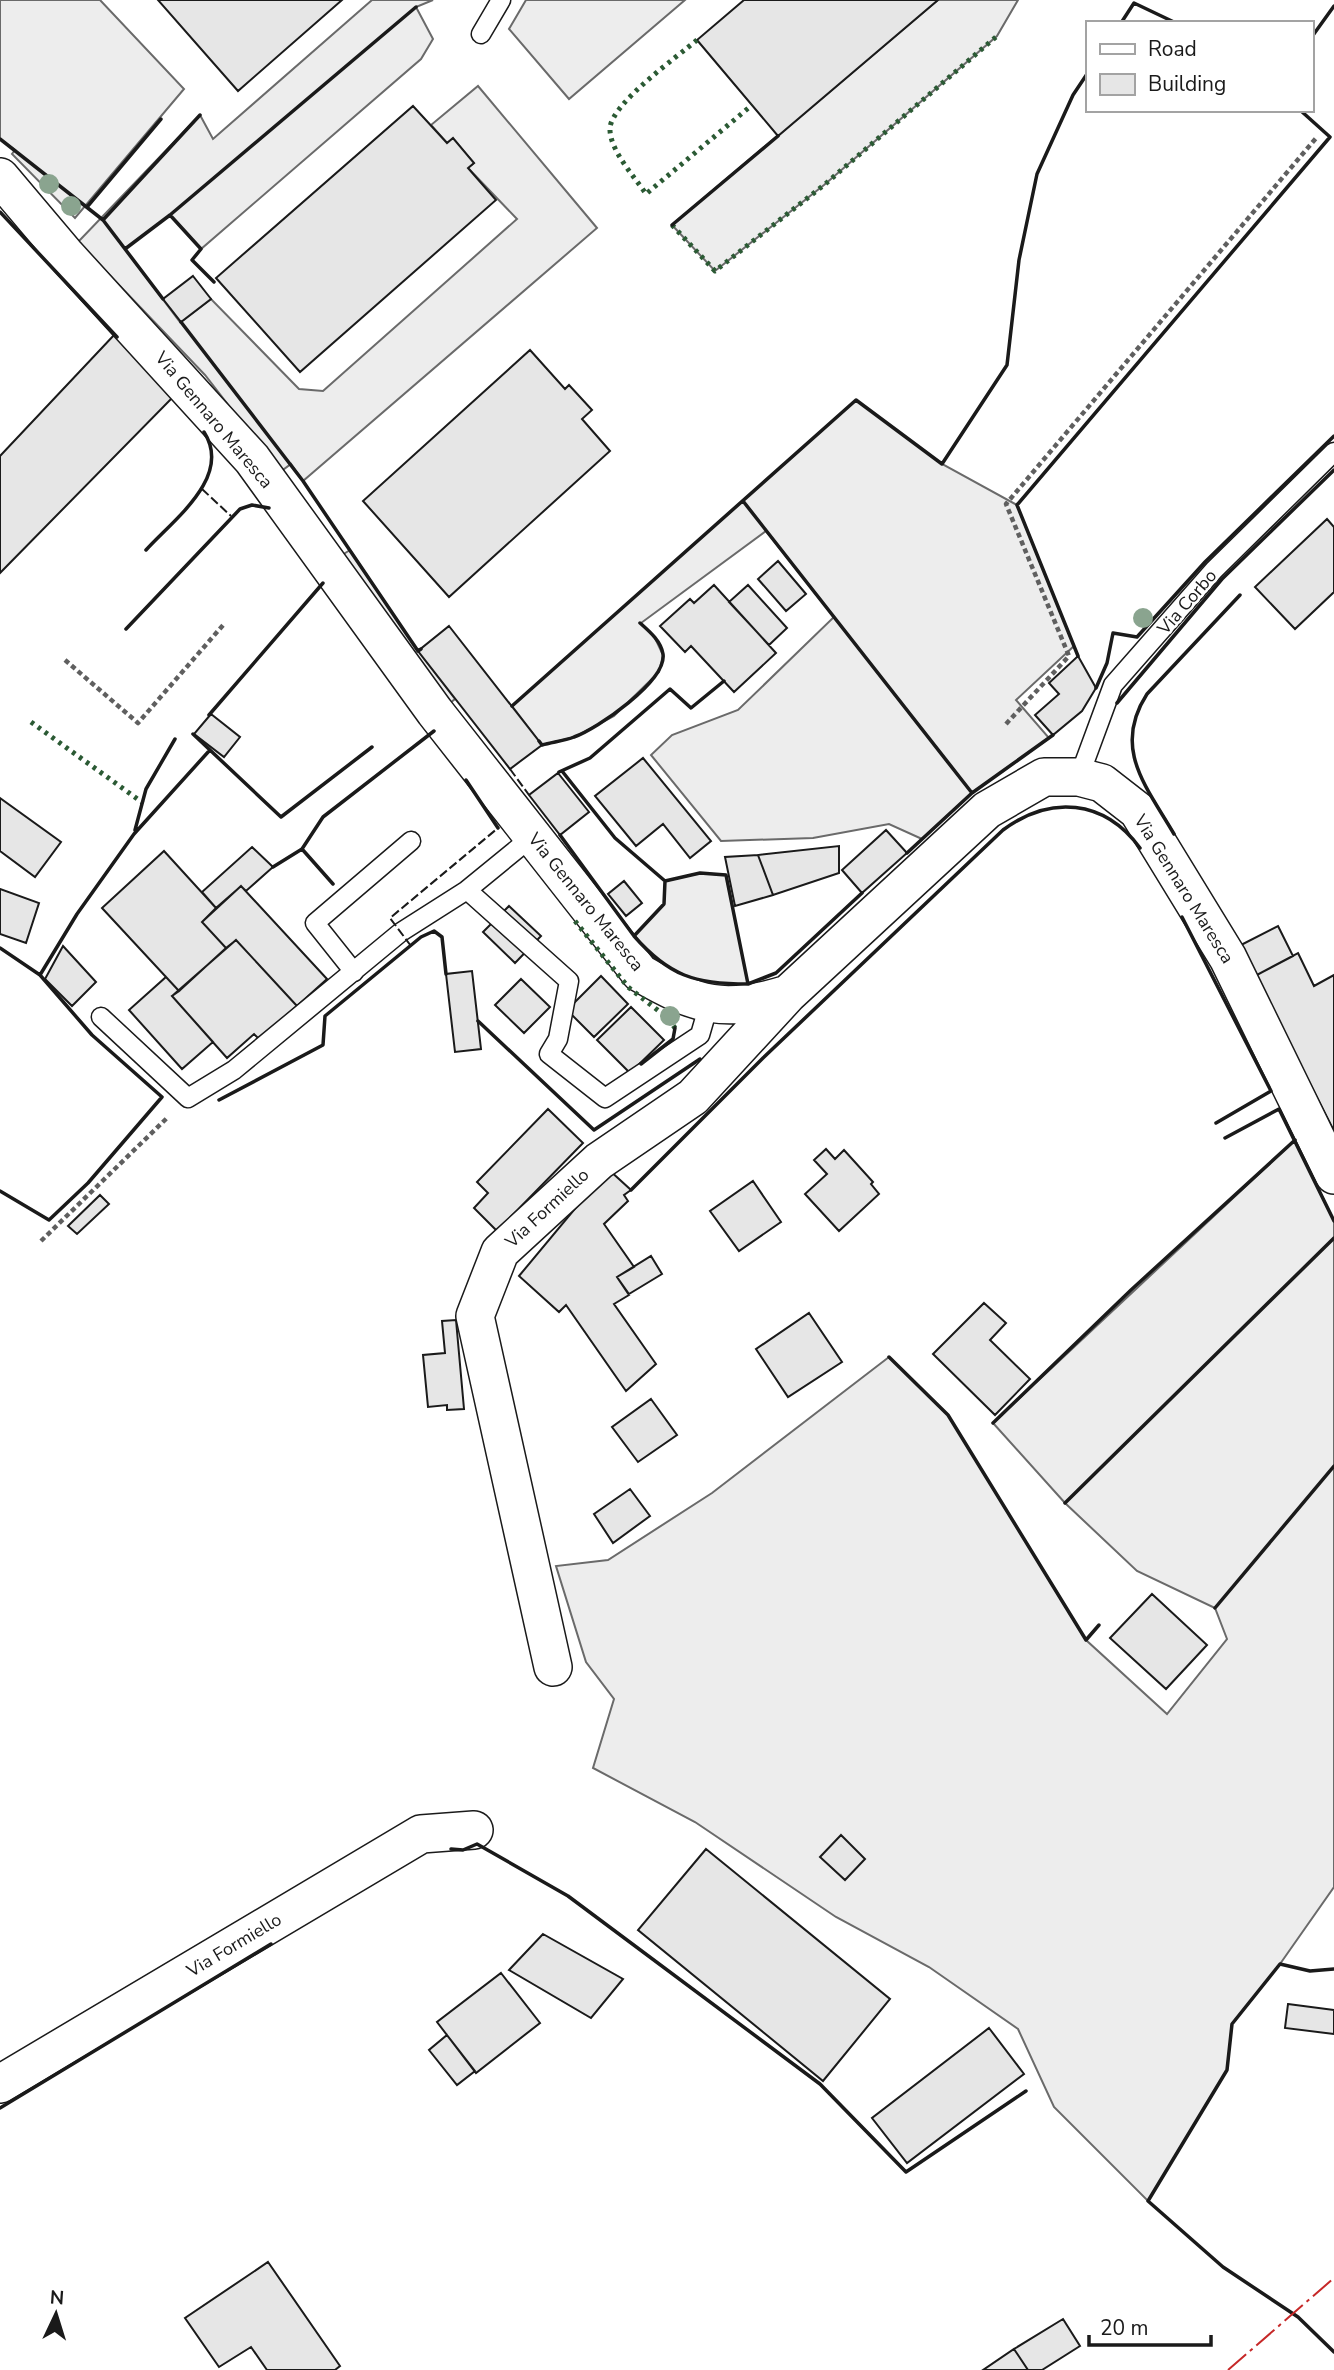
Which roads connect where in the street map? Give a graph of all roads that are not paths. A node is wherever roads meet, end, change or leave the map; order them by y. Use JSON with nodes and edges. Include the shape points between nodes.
{"nodes":[{"id":1,"x":501,"y":0,"type":"edge"},
{"id":2,"x":481,"y":34,"type":"dead end"},
{"id":3,"x":0,"y":177,"type":"edge"},
{"id":4,"x":1334,"y":452,"type":"edge"},
{"id":5,"x":1079,"y":777,"type":"junction"},
{"id":6,"x":533,"y":836,"type":"junction"},
{"id":7,"x":411,"y":841,"type":"dead end"},
{"id":8,"x":467,"y":890,"type":"junction"},
{"id":9,"x":354,"y":972,"type":"junction"},
{"id":10,"x":788,"y":994,"type":"junction"},
{"id":11,"x":709,"y":1004,"type":"junction"},
{"id":12,"x":101,"y":1017,"type":"dead end"},
{"id":13,"x":1334,"y":1175,"type":"edge"},
{"id":14,"x":553,"y":1667,"type":"dead end"},
{"id":15,"x":474,"y":1830,"type":"dead end"},
{"id":16,"x":0,"y":2084,"type":"edge"}],
"edges":[{"from":1,"to":2,"type":"lane"},
{"from":3,"to":6,"type":"street","name":"Via Gennaro Maresca","via":[[252,459],[435,712]]},
{"from":4,"to":5,"type":"lane","name":"Via Corbo","via":[[1214,570],[1113,685]]},
{"from":5,"to":10,"type":"street","name":"Via Gennaro Maresca","via":[[1044,777],[987,810]]},
{"from":5,"to":13,"type":"street","name":"Via Gennaro Maresca","via":[[1102,783],[1138,811],[1228,958]]},
{"from":6,"to":8,"type":"lane"},
{"from":6,"to":11,"type":"street","name":"Via Gennaro Maresca","via":[[640,973],[680,996]]},
{"from":7,"to":9,"type":"lane","via":[[315,923]]},
{"from":8,"to":9,"type":"lane","via":[[401,932]]},
{"from":8,"to":11,"type":"lane","via":[[569,981],[558,1039],[550,1054],[605,1098],[700,1035]]},
{"from":9,"to":12,"type":"lane","via":[[234,1070],[188,1098]]},
{"from":10,"to":11,"type":"street","name":"Via Gennaro Maresca","via":[[752,1005]]},
{"from":10,"to":14,"type":"street","name":"Via Formiello","via":[[693,1097],[599,1161],[500,1252],[475,1316]]},
{"from":15,"to":16,"type":"street","name":"Via Formiello","via":[[421,1834]]}]}
